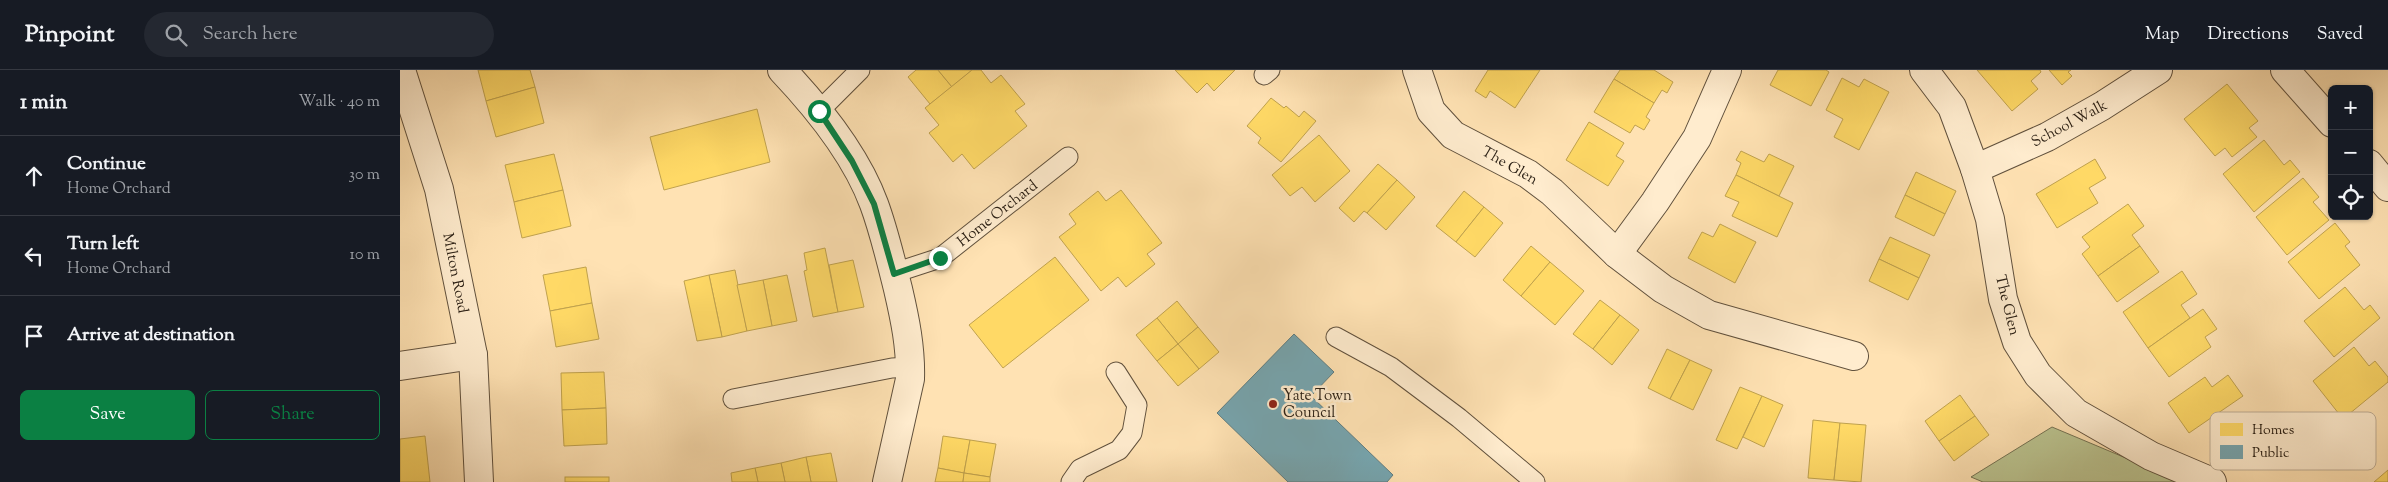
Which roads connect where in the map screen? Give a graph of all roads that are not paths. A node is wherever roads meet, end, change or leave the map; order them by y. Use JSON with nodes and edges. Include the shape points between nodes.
{"nodes":[{"id":1,"x":401,"y":70,"type":"edge"},
{"id":2,"x":782,"y":70,"type":"edge"},
{"id":3,"x":860,"y":70,"type":"edge"},
{"id":4,"x":1417,"y":70,"type":"edge"},
{"id":5,"x":1727,"y":70,"type":"edge"},
{"id":6,"x":1924,"y":70,"type":"edge"},
{"id":7,"x":2158,"y":70,"type":"edge"},
{"id":8,"x":2285,"y":70,"type":"edge"},
{"id":9,"x":819,"y":111,"type":"junction"},
{"id":10,"x":2328,"y":118,"type":"edge"},
{"id":11,"x":1068,"y":156,"type":"dead end"},
{"id":12,"x":1975,"y":168,"type":"junction"},
{"id":13,"x":2373,"y":169,"type":"edge"},
{"id":14,"x":2388,"y":187,"type":"edge"},
{"id":15,"x":1617,"y":254,"type":"junction"},
{"id":16,"x":894,"y":274,"type":"junction"},
{"id":17,"x":1336,"y":336,"type":"dead end"},
{"id":18,"x":473,"y":355,"type":"junction"},
{"id":19,"x":1854,"y":356,"type":"dead end"},
{"id":20,"x":400,"y":366,"type":"edge"},
{"id":21,"x":911,"y":367,"type":"junction"},
{"id":22,"x":1116,"y":372,"type":"dead end"},
{"id":23,"x":733,"y":398,"type":"dead end"},
{"id":24,"x":479,"y":482,"type":"edge"},
{"id":25,"x":886,"y":482,"type":"edge"},
{"id":26,"x":1071,"y":482,"type":"edge"},
{"id":27,"x":1535,"y":482,"type":"edge"},
{"id":28,"x":2212,"y":482,"type":"edge"}],
"edges":[{"from":1,"to":18,"type":"street","name":"Milton Road","via":[[439,189]]},
{"from":2,"to":9,"type":"street"},
{"from":3,"to":9,"type":"lane"},
{"from":4,"to":15,"type":"street","name":"The Glen","via":[[1431,111],[1453,135],[1528,174],[1552,192]]},
{"from":5,"to":15,"type":"street","via":[[1697,138]]},
{"from":6,"to":12,"type":"street","name":"The Glen","via":[[1952,107]]},
{"from":7,"to":12,"type":"street","name":"School Walk","via":[[2047,138]]},
{"from":8,"to":10,"type":"street"},
{"from":9,"to":16,"type":"street","via":[[852,161],[874,204]]},
{"from":11,"to":16,"type":"lane","name":"Home Orchard","via":[[940,258]]},
{"from":12,"to":28,"type":"street","name":"The Glen","via":[[1990,219],[2003,299],[2017,342],[2038,374],[2076,413],[2151,456]]},
{"from":13,"to":14,"type":"street"},
{"from":15,"to":19,"type":"street","name":"The Glen","via":[[1663,289],[1709,315]]},
{"from":16,"to":21,"type":"street","via":[[910,344]]},
{"from":17,"to":27,"type":"lane","via":[[1391,367],[1459,418]]},
{"from":18,"to":20,"type":"street"},
{"from":18,"to":24,"type":"street","name":"Milton Road"},
{"from":21,"to":23,"type":"lane"},
{"from":21,"to":25,"type":"street"},
{"from":22,"to":26,"type":"lane","via":[[1137,405],[1132,434],[1119,450],[1080,470]]}]}
